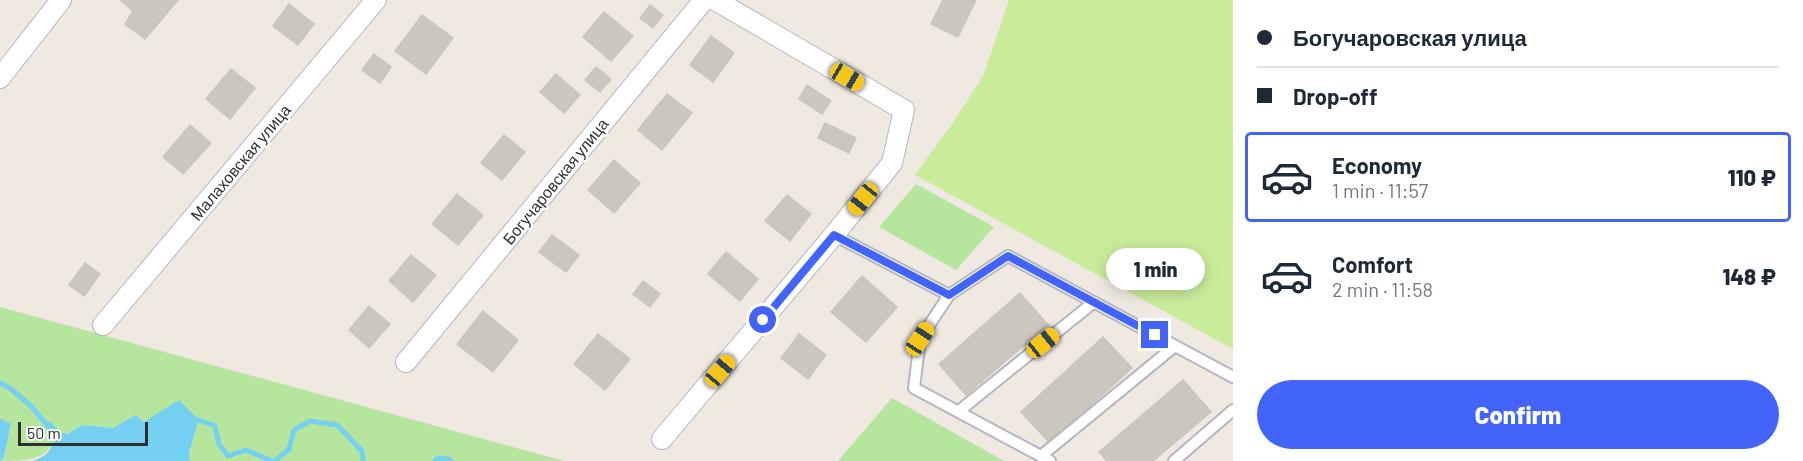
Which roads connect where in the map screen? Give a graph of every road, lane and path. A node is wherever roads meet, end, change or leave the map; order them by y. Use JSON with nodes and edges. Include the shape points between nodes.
{"nodes":[{"id":1,"x":61,"y":0,"type":"edge"},
{"id":2,"x":376,"y":0,"type":"edge"},
{"id":3,"x":704,"y":0,"type":"edge"},
{"id":4,"x":715,"y":0,"type":"edge"},
{"id":5,"x":0,"y":78,"type":"edge"},
{"id":6,"x":834,"y":235,"type":"junction"},
{"id":7,"x":949,"y":295,"type":"junction"},
{"id":8,"x":1094,"y":302,"type":"junction"},
{"id":9,"x":103,"y":325,"type":"dead end"},
{"id":10,"x":1175,"y":346,"type":"junction"},
{"id":11,"x":406,"y":362,"type":"dead end"},
{"id":12,"x":1233,"y":377,"type":"edge"},
{"id":13,"x":1233,"y":410,"type":"edge"},
{"id":14,"x":959,"y":411,"type":"junction"},
{"id":15,"x":662,"y":439,"type":"dead end"},
{"id":16,"x":1046,"y":458,"type":"edge"},
{"id":17,"x":1174,"y":461,"type":"edge"}],
"edges":[{"from":1,"to":5,"type":"street"},
{"from":2,"to":9,"type":"street","name":"Малаховская улица"},
{"from":3,"to":11,"type":"street","name":"Богучаровская улица"},
{"from":4,"to":6,"type":"street","via":[[904,110],[892,163]]},
{"from":6,"to":7,"type":"lane"},
{"from":6,"to":15,"type":"street"},
{"from":7,"to":8,"type":"lane","via":[[1008,256]]},
{"from":7,"to":14,"type":"lane","via":[[920,339],[914,388]]},
{"from":8,"to":10,"type":"lane"},
{"from":8,"to":14,"type":"lane"},
{"from":10,"to":12,"type":"lane"},
{"from":10,"to":16,"type":"lane"},
{"from":13,"to":17,"type":"lane"},
{"from":14,"to":16,"type":"lane"}]}
